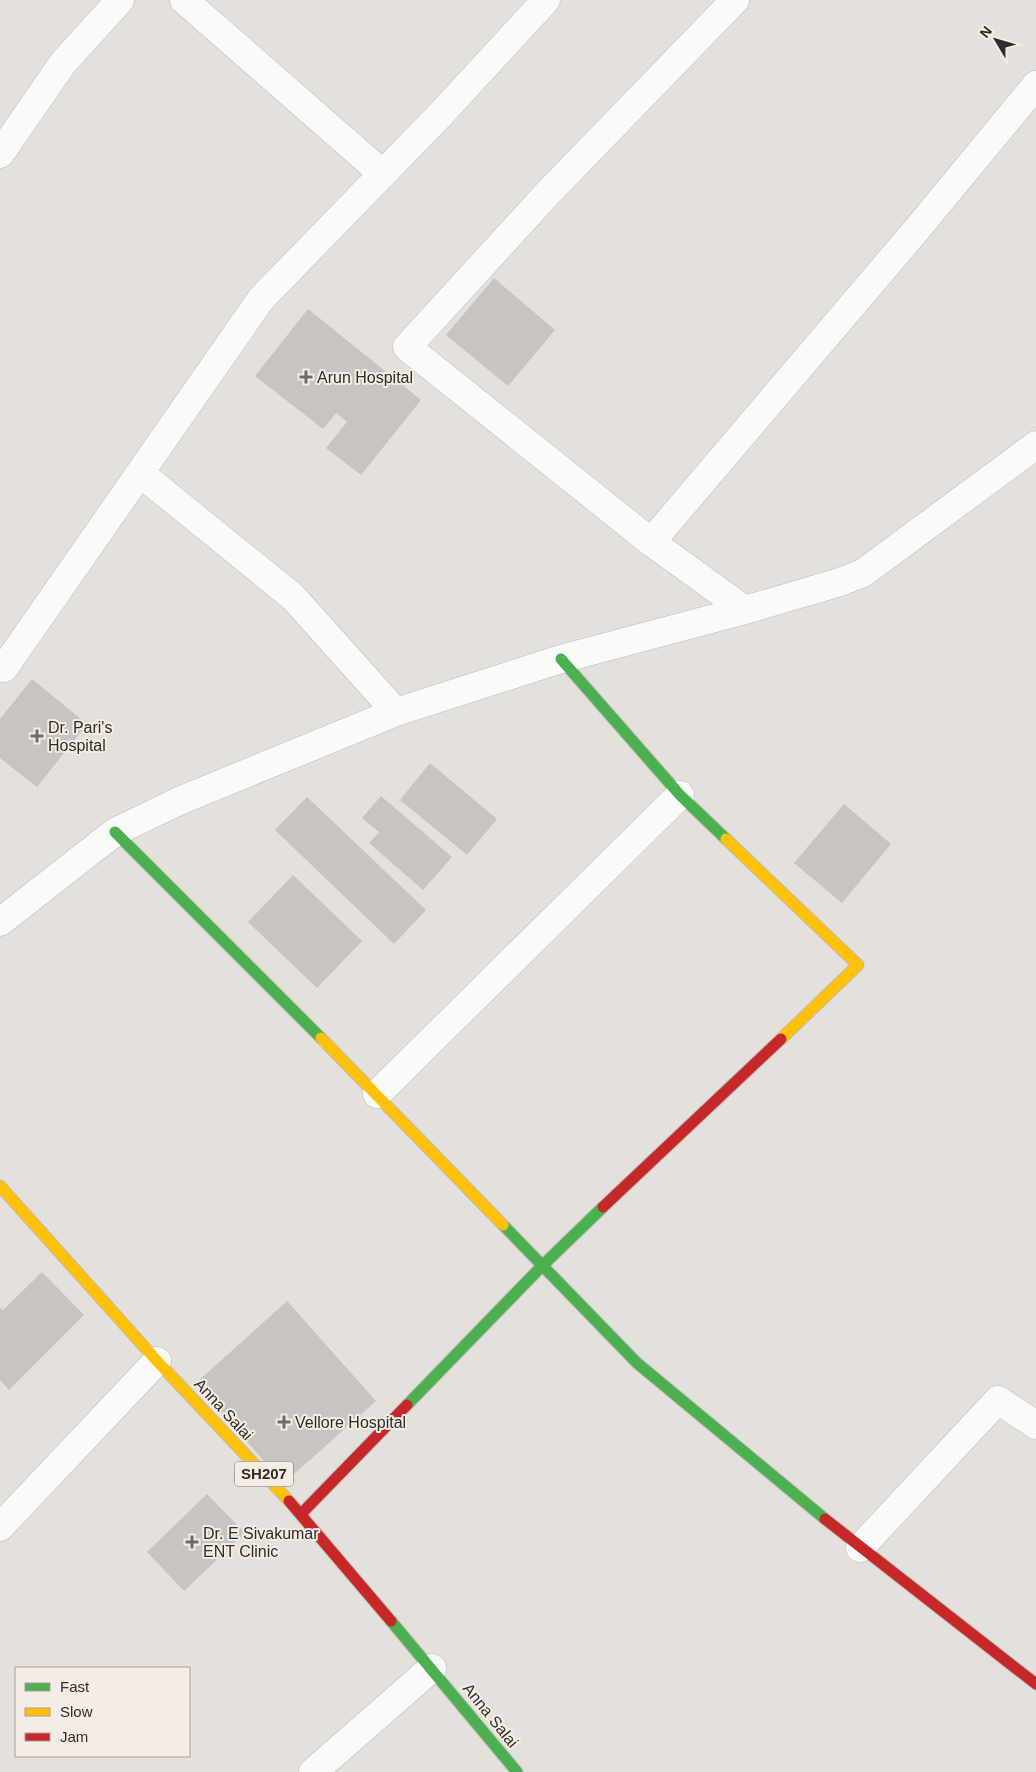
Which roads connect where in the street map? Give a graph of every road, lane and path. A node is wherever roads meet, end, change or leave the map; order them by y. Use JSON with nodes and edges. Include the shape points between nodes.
{"nodes":[{"id":1,"x":120,"y":0,"type":"edge"},
{"id":2,"x":184,"y":0,"type":"edge"},
{"id":3,"x":546,"y":0,"type":"edge"},
{"id":4,"x":735,"y":0,"type":"edge"},
{"id":5,"x":1036,"y":86,"type":"edge"},
{"id":6,"x":0,"y":154,"type":"edge"},
{"id":7,"x":383,"y":174,"type":"junction"},
{"id":8,"x":1036,"y":445,"type":"edge"},
{"id":9,"x":140,"y":473,"type":"junction"},
{"id":10,"x":651,"y":542,"type":"junction"},
{"id":11,"x":745,"y":610,"type":"junction"},
{"id":12,"x":561,"y":660,"type":"junction"},
{"id":13,"x":0,"y":666,"type":"edge"},
{"id":14,"x":396,"y":712,"type":"junction"},
{"id":15,"x":680,"y":795,"type":"junction"},
{"id":16,"x":115,"y":832,"type":"junction"},
{"id":17,"x":0,"y":922,"type":"edge"},
{"id":18,"x":377,"y":1094,"type":"junction"},
{"id":19,"x":0,"y":1186,"type":"edge"},
{"id":20,"x":542,"y":1266,"type":"junction"},
{"id":21,"x":157,"y":1361,"type":"junction"},
{"id":22,"x":1036,"y":1425,"type":"edge"},
{"id":23,"x":301,"y":1514,"type":"junction"},
{"id":24,"x":0,"y":1527,"type":"edge"},
{"id":25,"x":860,"y":1548,"type":"junction"},
{"id":26,"x":432,"y":1668,"type":"junction"},
{"id":27,"x":1036,"y":1684,"type":"edge"},
{"id":28,"x":313,"y":1772,"type":"edge"},
{"id":29,"x":517,"y":1772,"type":"edge"}],
"edges":[{"from":1,"to":6,"type":"street","via":[[63,63]]},
{"from":2,"to":7,"type":"street"},
{"from":3,"to":7,"type":"street"},
{"from":4,"to":10,"type":"street","via":[[554,187],[407,347]]},
{"from":5,"to":10,"type":"street"},
{"from":7,"to":9,"type":"street","via":[[261,299]]},
{"from":8,"to":11,"type":"street","via":[[863,573]]},
{"from":9,"to":13,"type":"street","via":[[4,668]]},
{"from":9,"to":14,"type":"street","via":[[294,597]]},
{"from":10,"to":11,"type":"street"},
{"from":11,"to":12,"type":"street"},
{"from":12,"to":14,"type":"street"},
{"from":12,"to":15,"type":"street"},
{"from":14,"to":16,"type":"street","via":[[179,801]]},
{"from":15,"to":18,"type":"street"},
{"from":15,"to":20,"type":"street","via":[[858,965]]},
{"from":16,"to":17,"type":"street"},
{"from":16,"to":18,"type":"street"},
{"from":18,"to":20,"type":"street"},
{"from":19,"to":21,"type":"street","name":"Anna Salai","number":"SH207"},
{"from":20,"to":23,"type":"street"},
{"from":20,"to":25,"type":"street","via":[[637,1363]]},
{"from":21,"to":23,"type":"street","name":"Anna Salai","number":"SH207"},
{"from":21,"to":24,"type":"street"},
{"from":22,"to":25,"type":"street","via":[[998,1400]]},
{"from":23,"to":26,"type":"street","name":"Anna Salai","number":"SH207"},
{"from":25,"to":27,"type":"street"},
{"from":26,"to":28,"type":"street"},
{"from":26,"to":29,"type":"street","name":"Anna Salai","number":"SH207"}]}
